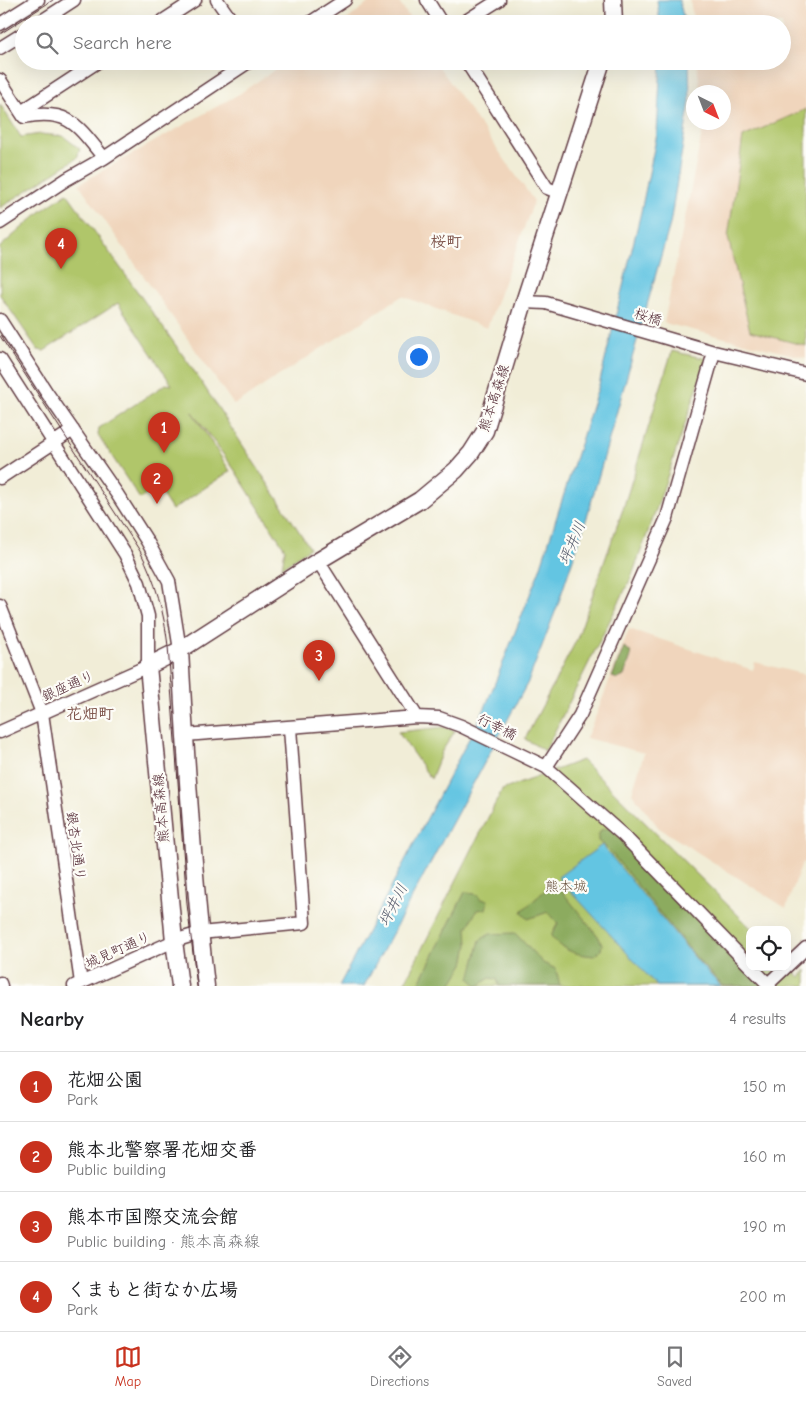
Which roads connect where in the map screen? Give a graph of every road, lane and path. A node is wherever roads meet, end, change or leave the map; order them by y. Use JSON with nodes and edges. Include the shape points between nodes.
{"nodes":[{"id":1,"x":38,"y":0,"type":"edge"},
{"id":2,"x":74,"y":0,"type":"edge"},
{"id":3,"x":195,"y":0,"type":"edge"},
{"id":4,"x":217,"y":0,"type":"edge"},
{"id":5,"x":345,"y":0,"type":"edge"},
{"id":6,"x":427,"y":0,"type":"edge"},
{"id":7,"x":499,"y":0,"type":"edge"},
{"id":8,"x":613,"y":0,"type":"edge"},
{"id":9,"x":51,"y":15,"type":"edge"},
{"id":10,"x":172,"y":15,"type":"edge"},
{"id":11,"x":228,"y":15,"type":"edge"},
{"id":12,"x":322,"y":15,"type":"edge"},
{"id":13,"x":436,"y":15,"type":"edge"},
{"id":14,"x":475,"y":15,"type":"edge"},
{"id":15,"x":614,"y":15,"type":"edge"},
{"id":16,"x":0,"y":24,"type":"edge"},
{"id":17,"x":15,"y":38,"type":"edge"},
{"id":18,"x":0,"y":48,"type":"edge"},
{"id":19,"x":86,"y":70,"type":"edge"},
{"id":20,"x":236,"y":70,"type":"edge"},
{"id":21,"x":472,"y":70,"type":"edge"},
{"id":22,"x":599,"y":70,"type":"edge"},
{"id":23,"x":0,"y":80,"type":"edge"},
{"id":24,"x":22,"y":114,"type":"junction"},
{"id":25,"x":104,"y":158,"type":"junction"},
{"id":26,"x":560,"y":193,"type":"junction"},
{"id":27,"x":0,"y":223,"type":"edge"},
{"id":28,"x":524,"y":302,"type":"junction"},
{"id":29,"x":0,"y":320,"type":"edge"},
{"id":30,"x":714,"y":352,"type":"junction"},
{"id":31,"x":0,"y":359,"type":"edge"},
{"id":32,"x":806,"y":374,"type":"edge"},
{"id":33,"x":73,"y":430,"type":"junction"},
{"id":34,"x":54,"y":443,"type":"junction"},
{"id":35,"x":0,"y":478,"type":"edge"},
{"id":36,"x":318,"y":561,"type":"junction"},
{"id":37,"x":0,"y":606,"type":"edge"},
{"id":38,"x":180,"y":650,"type":"junction"},
{"id":39,"x":148,"y":666,"type":"junction"},
{"id":40,"x":42,"y":714,"type":"junction"},
{"id":41,"x":417,"y":717,"type":"junction"},
{"id":42,"x":290,"y":728,"type":"junction"},
{"id":43,"x":0,"y":732,"type":"edge"},
{"id":44,"x":184,"y":735,"type":"junction"},
{"id":45,"x":546,"y":767,"type":"junction"},
{"id":46,"x":200,"y":933,"type":"junction"},
{"id":47,"x":174,"y":941,"type":"junction"},
{"id":48,"x":806,"y":948,"type":"edge"},
{"id":49,"x":746,"y":961,"type":"edge"},
{"id":50,"x":791,"y":963,"type":"edge"},
{"id":51,"x":756,"y":971,"type":"edge"},
{"id":52,"x":783,"y":971,"type":"edge"},
{"id":53,"x":77,"y":984,"type":"edge"},
{"id":54,"x":769,"y":985,"type":"edge"},
{"id":55,"x":180,"y":986,"type":"edge"},
{"id":56,"x":206,"y":986,"type":"edge"}],
"edges":[{"from":1,"to":16,"type":"street"},
{"from":2,"to":9,"type":"street"},
{"from":3,"to":10,"type":"street"},
{"from":4,"to":11,"type":"street"},
{"from":5,"to":12,"type":"street"},
{"from":6,"to":13,"type":"street"},
{"from":7,"to":14,"type":"street"},
{"from":8,"to":15,"type":"main road"},
{"from":17,"to":18,"type":"street"},
{"from":19,"to":24,"type":"street"},
{"from":20,"to":25,"type":"street"},
{"from":21,"to":26,"type":"street","via":[[547,188]]},
{"from":22,"to":26,"type":"main road","name":"熊本高森線"},
{"from":23,"to":24,"type":"street"},
{"from":24,"to":25,"type":"street","via":[[69,119]]},
{"from":25,"to":27,"type":"street"},
{"from":26,"to":28,"type":"main road","name":"熊本高森線"},
{"from":28,"to":30,"type":"street","name":"桜橋","via":[[546,303]]},
{"from":28,"to":36,"type":"main road","name":"熊本高森線","via":[[485,431],[471,453],[420,500]]},
{"from":29,"to":33,"type":"street"},
{"from":30,"to":32,"type":"street","name":"桜橋"},
{"from":30,"to":45,"type":"street","via":[[667,518],[580,716]]},
{"from":31,"to":34,"type":"street"},
{"from":33,"to":34,"type":"street"},
{"from":33,"to":38,"type":"street","via":[[137,525],[169,581]]},
{"from":34,"to":35,"type":"street"},
{"from":34,"to":39,"type":"street","via":[[125,554],[139,583],[148,616]]},
{"from":36,"to":38,"type":"main road","name":"熊本高森線"},
{"from":36,"to":41,"type":"street"},
{"from":37,"to":40,"type":"street","name":"銀杏北通り"},
{"from":38,"to":39,"type":"main road","name":"熊本高森線"},
{"from":38,"to":44,"type":"main road","name":"熊本高森線"},
{"from":39,"to":40,"type":"street","name":"銀座通り"},
{"from":39,"to":47,"type":"main road","name":"熊本高森線"},
{"from":40,"to":43,"type":"street","name":"銀座通り"},
{"from":40,"to":53,"type":"street","name":"銀杏北通り"},
{"from":41,"to":42,"type":"street","name":"行幸橋"},
{"from":41,"to":45,"type":"street","name":"行幸橋","via":[[439,718],[461,726]]},
{"from":42,"to":44,"type":"street","name":"行幸橋"},
{"from":42,"to":46,"type":"street","name":"城見町通り","via":[[304,924]]},
{"from":44,"to":46,"type":"main road","name":"熊本高森線"},
{"from":45,"to":49,"type":"street","name":"行幸橋","via":[[624,836]]},
{"from":46,"to":47,"type":"street","name":"城見町通り"},
{"from":46,"to":56,"type":"main road","name":"熊本高森線"},
{"from":47,"to":53,"type":"street","name":"城見町通り"},
{"from":47,"to":55,"type":"main road","name":"熊本高森線"},
{"from":48,"to":50,"type":"street"},
{"from":51,"to":54,"type":"street","name":"行幸橋"},
{"from":52,"to":54,"type":"street"}]}
